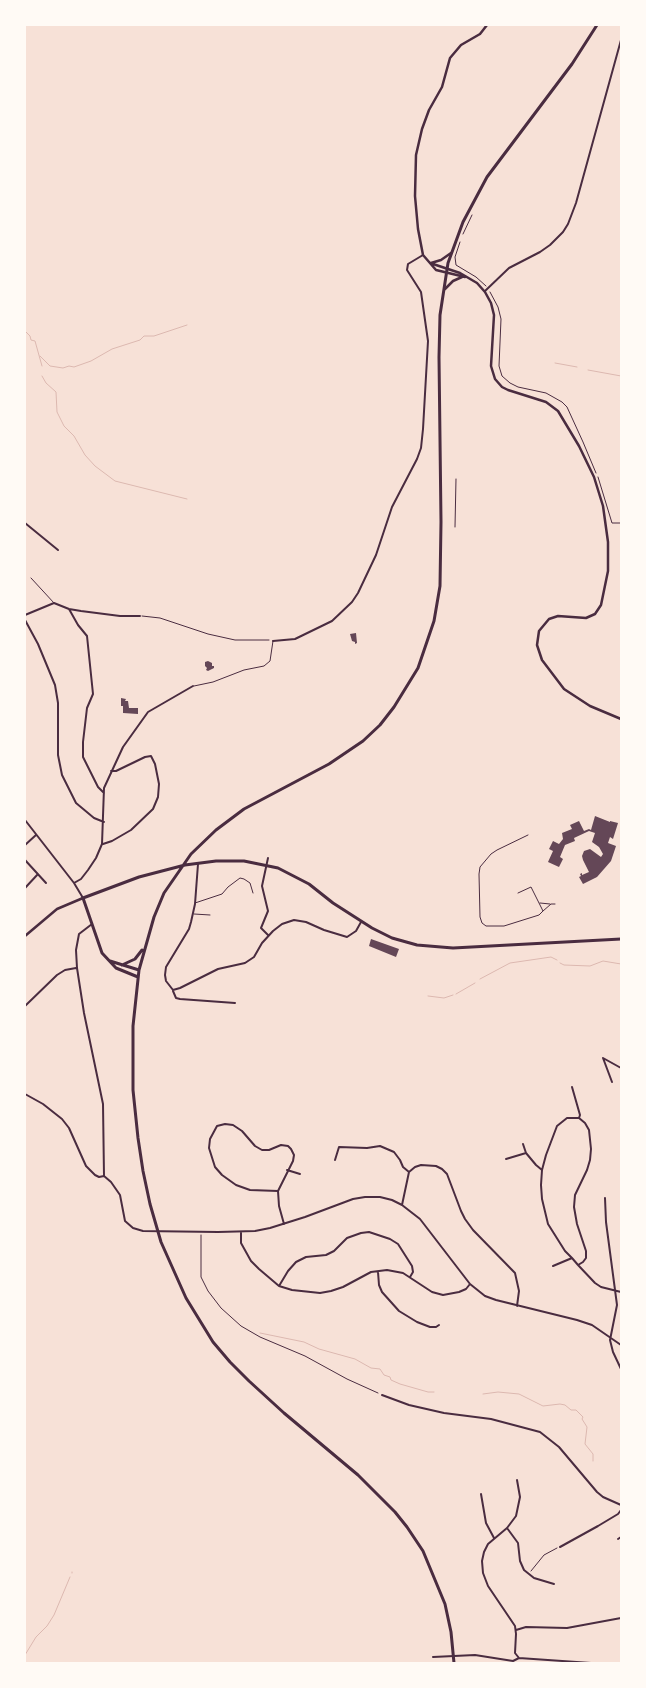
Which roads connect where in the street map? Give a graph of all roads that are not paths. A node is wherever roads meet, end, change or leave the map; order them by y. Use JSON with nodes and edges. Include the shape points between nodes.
{"nodes":[{"id":1,"x":487,"y":25,"type":"edge"},
{"id":2,"x":597,"y":25,"type":"edge"},
{"id":3,"x":621,"y":40,"type":"edge"},
{"id":4,"x":451,"y":253,"type":"junction"},
{"id":5,"x":423,"y":255,"type":"junction"},
{"id":6,"x":430,"y":263,"type":"junction"},
{"id":7,"x":446,"y":268,"type":"junction"},
{"id":8,"x":445,"y":274,"type":"junction"},
{"id":9,"x":466,"y":277,"type":"junction"},
{"id":10,"x":485,"y":292,"type":"junction"},
{"id":11,"x":442,"y":293,"type":"junction"},
{"id":12,"x":456,"y":479,"type":"dead end"},
{"id":13,"x":25,"y":524,"type":"edge"},
{"id":14,"x":455,"y":527,"type":"dead end"},
{"id":15,"x":58,"y":550,"type":"dead end"},
{"id":16,"x":31,"y":578,"type":"dead end"},
{"id":17,"x":54,"y":603,"type":"junction"},
{"id":18,"x":69,"y":609,"type":"junction"},
{"id":19,"x":25,"y":615,"type":"edge"},
{"id":20,"x":140,"y":616,"type":"road end"},
{"id":21,"x":25,"y":620,"type":"edge"},
{"id":22,"x":273,"y":641,"type":"joint"},
{"id":23,"x":193,"y":686,"type":"joint"},
{"id":24,"x":621,"y":719,"type":"edge"},
{"id":25,"x":112,"y":771,"type":"junction"},
{"id":26,"x":104,"y":793,"type":"junction"},
{"id":27,"x":25,"y":820,"type":"edge"},
{"id":28,"x":104,"y":822,"type":"junction"},
{"id":29,"x":36,"y":835,"type":"junction"},
{"id":30,"x":528,"y":835,"type":"dead end"},
{"id":31,"x":102,"y":844,"type":"junction"},
{"id":32,"x":25,"y":846,"type":"edge"},
{"id":33,"x":268,"y":858,"type":"dead end"},
{"id":34,"x":25,"y":860,"type":"edge"},
{"id":35,"x":198,"y":863,"type":"junction"},
{"id":36,"x":38,"y":874,"type":"junction"},
{"id":37,"x":46,"y":883,"type":"dead end"},
{"id":38,"x":74,"y":883,"type":"junction"},
{"id":39,"x":25,"y":888,"type":"edge"},
{"id":40,"x":253,"y":893,"type":"dead end"},
{"id":41,"x":518,"y":893,"type":"dead end"},
{"id":42,"x":83,"y":898,"type":"junction"},
{"id":43,"x":195,"y":904,"type":"junction"},
{"id":44,"x":540,"y":904,"type":"junction"},
{"id":45,"x":551,"y":904,"type":"junction"},
{"id":46,"x":555,"y":904,"type":"dead end"},
{"id":47,"x":543,"y":911,"type":"junction"},
{"id":48,"x":193,"y":914,"type":"junction"},
{"id":49,"x":210,"y":914,"type":"dead end"},
{"id":50,"x":361,"y":922,"type":"junction"},
{"id":51,"x":92,"y":924,"type":"junction"},
{"id":52,"x":25,"y":936,"type":"edge"},
{"id":53,"x":268,"y":936,"type":"junction"},
{"id":54,"x":621,"y":939,"type":"edge"},
{"id":55,"x":144,"y":947,"type":"junction"},
{"id":56,"x":107,"y":960,"type":"junction"},
{"id":57,"x":122,"y":965,"type":"junction"},
{"id":58,"x":77,"y":968,"type":"junction"},
{"id":59,"x":139,"y":970,"type":"junction"},
{"id":60,"x":138,"y":977,"type":"junction"},
{"id":61,"x":173,"y":990,"type":"junction"},
{"id":62,"x":235,"y":1003,"type":"dead end"},
{"id":63,"x":25,"y":1006,"type":"edge"},
{"id":64,"x":621,"y":1068,"type":"edge"},
{"id":65,"x":612,"y":1082,"type":"dead end"},
{"id":66,"x":572,"y":1087,"type":"dead end"},
{"id":67,"x":25,"y":1094,"type":"edge"},
{"id":68,"x":579,"y":1118,"type":"junction"},
{"id":69,"x":523,"y":1144,"type":"dead end"},
{"id":70,"x":526,"y":1152,"type":"junction"},
{"id":71,"x":506,"y":1159,"type":"dead end"},
{"id":72,"x":335,"y":1160,"type":"dead end"},
{"id":73,"x":288,"y":1170,"type":"junction"},
{"id":74,"x":542,"y":1170,"type":"junction"},
{"id":75,"x":409,"y":1172,"type":"junction"},
{"id":76,"x":300,"y":1174,"type":"dead end"},
{"id":77,"x":104,"y":1176,"type":"junction"},
{"id":78,"x":278,"y":1191,"type":"junction"},
{"id":79,"x":605,"y":1198,"type":"dead end"},
{"id":80,"x":402,"y":1205,"type":"junction"},
{"id":81,"x":284,"y":1224,"type":"junction"},
{"id":82,"x":241,"y":1232,"type":"junction"},
{"id":83,"x":572,"y":1258,"type":"junction"},
{"id":84,"x":578,"y":1265,"type":"junction"},
{"id":85,"x":553,"y":1266,"type":"dead end"},
{"id":86,"x":378,"y":1272,"type":"junction"},
{"id":87,"x":410,"y":1278,"type":"junction"},
{"id":88,"x":470,"y":1284,"type":"junction"},
{"id":89,"x":279,"y":1286,"type":"junction"},
{"id":90,"x":614,"y":1291,"type":"junction"},
{"id":91,"x":621,"y":1292,"type":"edge"},
{"id":92,"x":517,"y":1306,"type":"junction"},
{"id":93,"x":439,"y":1325,"type":"dead end"},
{"id":94,"x":610,"y":1336,"type":"junction"},
{"id":95,"x":621,"y":1345,"type":"edge"},
{"id":96,"x":621,"y":1369,"type":"edge"},
{"id":97,"x":382,"y":1395,"type":"road end"},
{"id":98,"x":517,"y":1480,"type":"dead end"},
{"id":99,"x":481,"y":1494,"type":"dead end"},
{"id":100,"x":621,"y":1505,"type":"edge"},
{"id":101,"x":621,"y":1510,"type":"edge"},
{"id":102,"x":507,"y":1528,"type":"junction"},
{"id":103,"x":494,"y":1538,"type":"junction"},
{"id":104,"x":560,"y":1546,"type":"road end"},
{"id":105,"x":554,"y":1584,"type":"dead end"},
{"id":106,"x":621,"y":1618,"type":"edge"},
{"id":107,"x":516,"y":1630,"type":"junction"},
{"id":108,"x":433,"y":1658,"type":"dead end"},
{"id":109,"x":519,"y":1658,"type":"junction"},
{"id":110,"x":454,"y":1663,"type":"edge"},
{"id":111,"x":591,"y":1663,"type":"edge"}],
"edges":[{"from":1,"to":5,"type":"street","via":[[480,34],[454,52],[447,64],[442,87],[422,128],[415,176]]},
{"from":2,"to":4,"type":"main road","via":[[487,177],[469,209]]},
{"from":3,"to":10,"type":"street","via":[[568,224],[550,245],[509,268]]},
{"from":4,"to":6,"type":"street"},
{"from":4,"to":7,"type":"main road"},
{"from":5,"to":6,"type":"street"},
{"from":5,"to":22,"type":"street","via":[[408,264],[407,270],[421,292],[428,341],[421,448],[392,507],[376,555],[352,602],[332,621],[295,640]]},
{"from":6,"to":7,"type":"street"},
{"from":6,"to":8,"type":"street"},
{"from":7,"to":8,"type":"main road"},
{"from":7,"to":9,"type":"street"},
{"from":8,"to":9,"type":"street"},
{"from":8,"to":11,"type":"main road"},
{"from":9,"to":10,"type":"street"},
{"from":9,"to":11,"type":"street","via":[[452,281]]},
{"from":10,"to":24,"type":"street","via":[[494,315],[491,366],[495,379],[508,390],[546,402],[563,417],[594,477],[606,524],[608,571],[599,608],[586,618],[558,616],[549,620],[539,631],[538,650],[547,668],[564,688],[590,706]]},
{"from":11,"to":55,"type":"main road","via":[[439,357],[440,586],[434,621],[418,668],[394,707],[363,741],[329,764],[244,809],[191,854],[168,887]]},
{"from":12,"to":14,"type":"lane"},
{"from":13,"to":15,"type":"street"},
{"from":16,"to":17,"type":"lane"},
{"from":17,"to":18,"type":"street"},
{"from":17,"to":19,"type":"street"},
{"from":18,"to":20,"type":"street"},
{"from":18,"to":26,"type":"street","via":[[87,636],[93,694],[87,708],[84,757]]},
{"from":21,"to":28,"type":"street","via":[[56,685],[58,755],[62,775],[76,802],[94,818]]},
{"from":22,"to":23,"type":"lane","via":[[270,661],[264,666]]},
{"from":23,"to":25,"type":"street","via":[[148,712],[123,747]]},
{"from":25,"to":26,"type":"street"},
{"from":25,"to":31,"type":"street","via":[[151,756],[159,784],[158,797],[153,809],[139,823]]},
{"from":26,"to":28,"type":"street"},
{"from":27,"to":29,"type":"street"},
{"from":28,"to":31,"type":"street"},
{"from":29,"to":32,"type":"street"},
{"from":29,"to":38,"type":"street"},
{"from":30,"to":47,"type":"lane","via":[[491,854],[480,867],[480,917],[486,926],[504,926]]},
{"from":31,"to":38,"type":"street","via":[[88,870]]},
{"from":33,"to":53,"type":"street","via":[[262,886],[268,911],[261,928]]},
{"from":34,"to":36,"type":"street"},
{"from":35,"to":42,"type":"main road","via":[[138,877]]},
{"from":35,"to":43,"type":"street"},
{"from":35,"to":50,"type":"main road","via":[[244,861],[278,868],[309,884]]},
{"from":36,"to":37,"type":"street"},
{"from":36,"to":39,"type":"street"},
{"from":38,"to":42,"type":"street"},
{"from":40,"to":43,"type":"lane","via":[[250,883],[240,878],[222,894]]},
{"from":41,"to":44,"type":"lane","via":[[531,886]]},
{"from":42,"to":51,"type":"main road"},
{"from":42,"to":52,"type":"street","via":[[57,909]]},
{"from":43,"to":48,"type":"street"},
{"from":44,"to":45,"type":"lane"},
{"from":44,"to":47,"type":"lane"},
{"from":45,"to":46,"type":"lane"},
{"from":45,"to":47,"type":"lane"},
{"from":48,"to":49,"type":"lane"},
{"from":48,"to":61,"type":"street","via":[[189,929],[166,967],[166,981]]},
{"from":50,"to":53,"type":"street","via":[[347,937],[294,920],[282,924]]},
{"from":50,"to":54,"type":"main road","via":[[405,942],[453,948]]},
{"from":51,"to":56,"type":"main road"},
{"from":51,"to":58,"type":"street","via":[[80,931],[76,940]]},
{"from":53,"to":61,"type":"street","via":[[254,957],[245,964],[218,969]]},
{"from":55,"to":57,"type":"main road","via":[[135,959]]},
{"from":55,"to":59,"type":"main road"},
{"from":56,"to":57,"type":"main road"},
{"from":56,"to":60,"type":"main road","via":[[116,968]]},
{"from":57,"to":59,"type":"main road"},
{"from":58,"to":63,"type":"street","via":[[57,975]]},
{"from":58,"to":77,"type":"street","via":[[103,1104]]},
{"from":59,"to":60,"type":"main road"},
{"from":60,"to":110,"type":"main road","via":[[132,1042],[138,1138],[150,1204],[173,1270],[199,1320],[230,1362],[358,1475],[407,1527],[422,1550],[445,1604]]},
{"from":61,"to":62,"type":"street","via":[[176,998],[180,999]]},
{"from":64,"to":65,"type":"street","via":[[603,1058]]},
{"from":66,"to":68,"type":"street"},
{"from":67,"to":77,"type":"street","via":[[62,1119],[86,1166],[95,1175]]},
{"from":68,"to":74,"type":"street","via":[[567,1118],[557,1126]]},
{"from":68,"to":84,"type":"street","via":[[589,1130],[590,1160],[575,1195],[577,1224],[586,1250],[586,1258]]},
{"from":69,"to":70,"type":"street"},
{"from":70,"to":71,"type":"street"},
{"from":70,"to":74,"type":"street"},
{"from":72,"to":75,"type":"street","via":[[339,1147],[380,1146],[394,1152]]},
{"from":73,"to":76,"type":"street"},
{"from":73,"to":78,"type":"street"},
{"from":73,"to":78,"type":"street","via":[[294,1152],[288,1146],[262,1150],[233,1125],[217,1126],[212,1133],[209,1148],[215,1167],[222,1175],[250,1190]]},
{"from":74,"to":83,"type":"street","via":[[540,1185],[546,1218]]},
{"from":75,"to":80,"type":"street"},
{"from":75,"to":92,"type":"street","via":[[415,1167],[429,1165],[447,1174],[460,1210],[473,1230],[515,1273],[519,1291]]},
{"from":77,"to":82,"type":"street","via":[[120,1196],[125,1220],[133,1228],[143,1231]]},
{"from":78,"to":81,"type":"street"},
{"from":79,"to":90,"type":"street"},
{"from":80,"to":81,"type":"street","via":[[380,1197],[365,1197]]},
{"from":80,"to":88,"type":"street","via":[[420,1219]]},
{"from":81,"to":82,"type":"street"},
{"from":82,"to":89,"type":"street","via":[[241,1243],[251,1261]]},
{"from":83,"to":84,"type":"street"},
{"from":83,"to":85,"type":"street"},
{"from":84,"to":90,"type":"street","via":[[595,1283]]},
{"from":86,"to":87,"type":"street","via":[[403,1273]]},
{"from":86,"to":89,"type":"street","via":[[320,1293]]},
{"from":86,"to":93,"type":"street","via":[[382,1292],[399,1311],[430,1327]]},
{"from":87,"to":88,"type":"street","via":[[443,1295],[459,1292]]},
{"from":87,"to":89,"type":"street","via":[[412,1272],[408,1258],[398,1244],[369,1232],[353,1235],[326,1255],[306,1257],[296,1262]]},
{"from":88,"to":92,"type":"street","via":[[485,1296]]},
{"from":90,"to":91,"type":"street"},
{"from":90,"to":94,"type":"street","via":[[616,1305]]},
{"from":92,"to":94,"type":"street","via":[[578,1320]]},
{"from":94,"to":95,"type":"street"},
{"from":94,"to":96,"type":"street"},
{"from":97,"to":100,"type":"street","via":[[409,1405],[491,1419],[540,1432],[559,1447],[597,1492]]},
{"from":98,"to":102,"type":"street","via":[[520,1503]]},
{"from":99,"to":103,"type":"street","via":[[486,1522]]},
{"from":101,"to":104,"type":"street"},
{"from":102,"to":103,"type":"street"},
{"from":102,"to":105,"type":"street","via":[[516,1539],[524,1570]]},
{"from":103,"to":107,"type":"street","via":[[484,1552],[483,1573]]},
{"from":106,"to":107,"type":"street","via":[[567,1628]]},
{"from":107,"to":109,"type":"street","via":[[515,1653]]},
{"from":108,"to":109,"type":"street","via":[[471,1655],[514,1661]]},
{"from":109,"to":111,"type":"street"}]}
